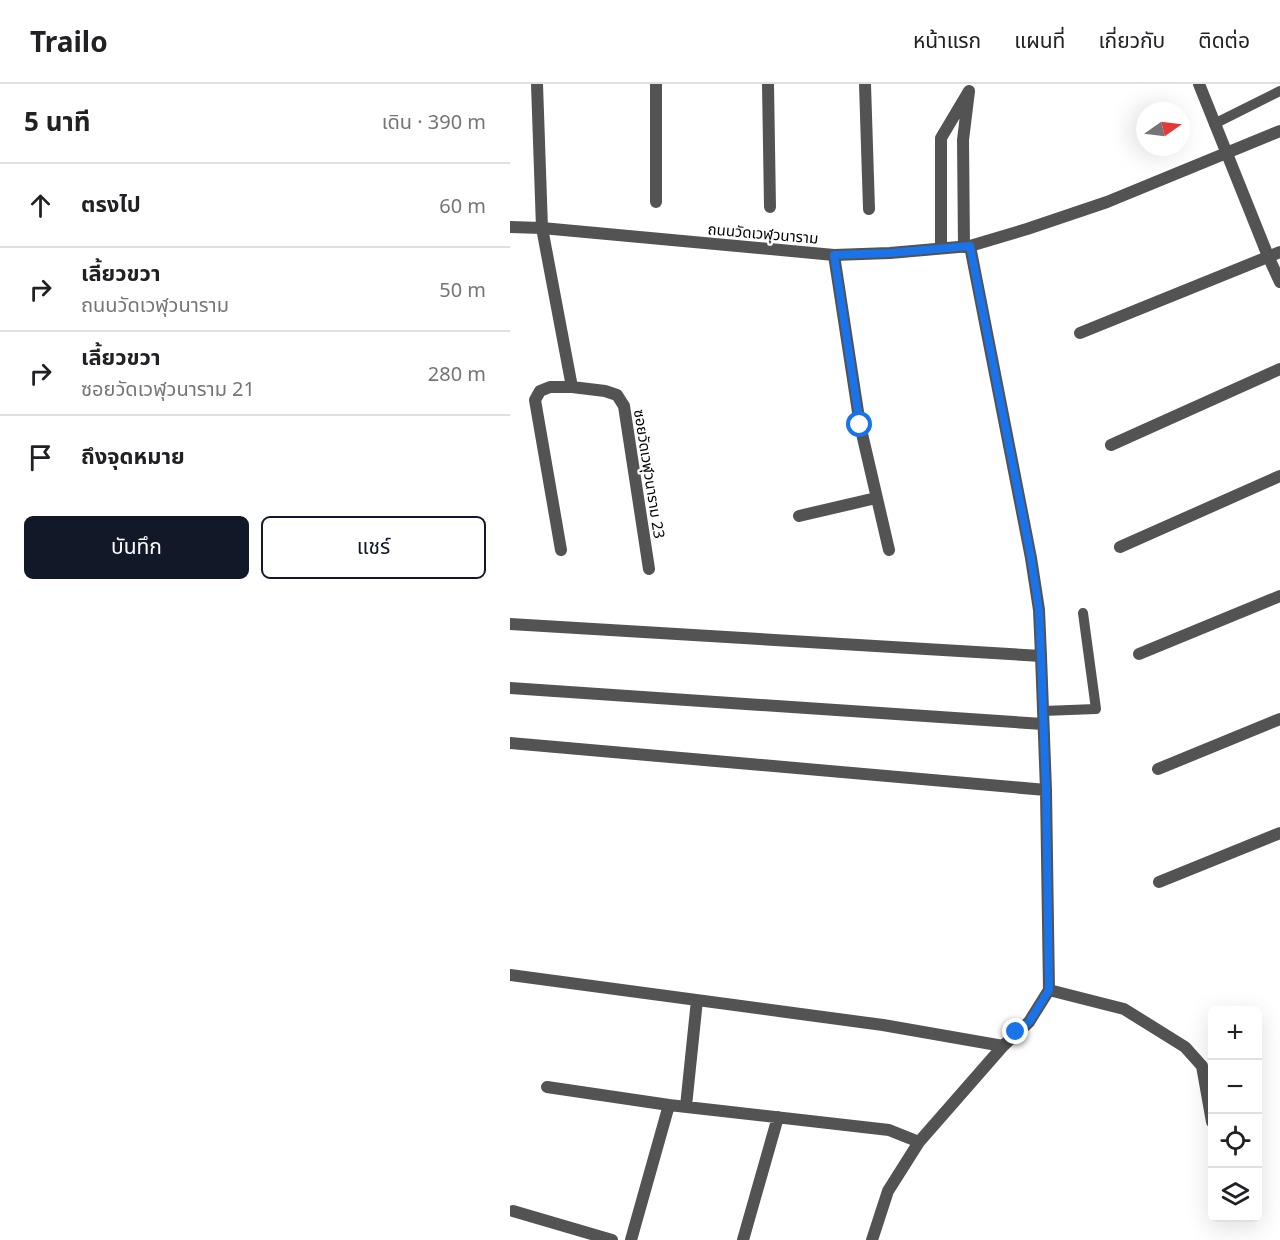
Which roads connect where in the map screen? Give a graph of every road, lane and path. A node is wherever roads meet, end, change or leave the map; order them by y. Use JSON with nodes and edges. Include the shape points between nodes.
{"nodes":[{"id":1,"x":537,"y":84,"type":"edge"},
{"id":2,"x":656,"y":84,"type":"edge"},
{"id":3,"x":768,"y":84,"type":"edge"},
{"id":4,"x":865,"y":84,"type":"edge"},
{"id":5,"x":1199,"y":84,"type":"edge"},
{"id":6,"x":969,"y":87,"type":"edge"},
{"id":7,"x":1280,"y":91,"type":"edge"},
{"id":8,"x":1214,"y":124,"type":"junction"},
{"id":9,"x":1280,"y":131,"type":"edge"},
{"id":10,"x":1226,"y":153,"type":"junction"},
{"id":11,"x":656,"y":202,"type":"dead end"},
{"id":12,"x":770,"y":207,"type":"dead end"},
{"id":13,"x":869,"y":209,"type":"dead end"},
{"id":14,"x":510,"y":227,"type":"edge"},
{"id":15,"x":542,"y":228,"type":"junction"},
{"id":16,"x":967,"y":246,"type":"junction"},
{"id":17,"x":941,"y":248,"type":"junction"},
{"id":18,"x":1280,"y":252,"type":"edge"},
{"id":19,"x":834,"y":255,"type":"junction"},
{"id":20,"x":1268,"y":256,"type":"junction"},
{"id":21,"x":1280,"y":282,"type":"edge"},
{"id":22,"x":1080,"y":333,"type":"dead end"},
{"id":23,"x":1280,"y":369,"type":"edge"},
{"id":24,"x":572,"y":387,"type":"junction"},
{"id":25,"x":1111,"y":445,"type":"dead end"},
{"id":26,"x":1280,"y":476,"type":"edge"},
{"id":27,"x":876,"y":498,"type":"junction"},
{"id":28,"x":799,"y":516,"type":"dead end"},
{"id":29,"x":1120,"y":547,"type":"dead end"},
{"id":30,"x":561,"y":550,"type":"dead end"},
{"id":31,"x":889,"y":550,"type":"dead end"},
{"id":32,"x":649,"y":569,"type":"dead end"},
{"id":33,"x":1280,"y":596,"type":"edge"},
{"id":34,"x":1083,"y":613,"type":"dead end"},
{"id":35,"x":510,"y":624,"type":"edge"},
{"id":36,"x":1139,"y":654,"type":"dead end"},
{"id":37,"x":1041,"y":657,"type":"junction"},
{"id":38,"x":510,"y":688,"type":"edge"},
{"id":39,"x":1043,"y":717,"type":"junction"},
{"id":40,"x":1280,"y":719,"type":"edge"},
{"id":41,"x":510,"y":743,"type":"edge"},
{"id":42,"x":1158,"y":769,"type":"dead end"},
{"id":43,"x":1046,"y":790,"type":"junction"},
{"id":44,"x":1280,"y":834,"type":"edge"},
{"id":45,"x":1159,"y":882,"type":"dead end"},
{"id":46,"x":510,"y":975,"type":"edge"},
{"id":47,"x":1049,"y":990,"type":"junction"},
{"id":48,"x":697,"y":1000,"type":"junction"},
{"id":49,"x":1003,"y":1046,"type":"junction"},
{"id":50,"x":547,"y":1087,"type":"dead end"},
{"id":51,"x":669,"y":1105,"type":"junction"},
{"id":52,"x":686,"y":1106,"type":"junction"},
{"id":53,"x":1211,"y":1114,"type":"edge"},
{"id":54,"x":778,"y":1117,"type":"junction"},
{"id":55,"x":919,"y":1142,"type":"junction"},
{"id":56,"x":513,"y":1211,"type":"dead end"},
{"id":57,"x":612,"y":1240,"type":"edge"},
{"id":58,"x":631,"y":1240,"type":"edge"},
{"id":59,"x":743,"y":1240,"type":"edge"},
{"id":60,"x":872,"y":1240,"type":"edge"}],
"edges":[{"from":1,"to":15,"type":"street"},
{"from":2,"to":11,"type":"street"},
{"from":3,"to":12,"type":"street"},
{"from":4,"to":13,"type":"street"},
{"from":5,"to":8,"type":"street"},
{"from":6,"to":16,"type":"street","via":[[963,140]]},
{"from":6,"to":17,"type":"street","via":[[941,138]]},
{"from":7,"to":8,"type":"lane"},
{"from":8,"to":10,"type":"street"},
{"from":9,"to":10,"type":"street","name":"ถนนวัดเวฬุวนาราม"},
{"from":10,"to":16,"type":"street","name":"ถนนวัดเวฬุวนาราม","via":[[1107,202]]},
{"from":10,"to":20,"type":"street"},
{"from":14,"to":15,"type":"street","name":"ถนนวัดเวฬุวนาราม"},
{"from":15,"to":19,"type":"street","name":"ถนนวัดเวฬุวนาราม"},
{"from":15,"to":24,"type":"street"},
{"from":16,"to":17,"type":"street","name":"ถนนวัดเวฬุวนาราม"},
{"from":16,"to":37,"type":"street","via":[[1031,558]]},
{"from":17,"to":19,"type":"street","name":"ถนนวัดเวฬุวนาราม"},
{"from":18,"to":20,"type":"street"},
{"from":19,"to":27,"type":"street","via":[[860,425]]},
{"from":20,"to":21,"type":"street"},
{"from":20,"to":22,"type":"street"},
{"from":23,"to":25,"type":"street"},
{"from":24,"to":30,"type":"street","name":"ซอยวัดเวฬุวนาราม 23","via":[[550,387],[540,391],[535,400]]},
{"from":24,"to":32,"type":"street","name":"ซอยวัดเวฬุวนาราม 23","via":[[617,395],[624,406]]},
{"from":26,"to":29,"type":"street"},
{"from":27,"to":28,"type":"street"},
{"from":27,"to":31,"type":"street"},
{"from":33,"to":36,"type":"street"},
{"from":34,"to":39,"type":"lane","via":[[1096,709]]},
{"from":35,"to":37,"type":"street"},
{"from":37,"to":39,"type":"street"},
{"from":38,"to":39,"type":"street"},
{"from":39,"to":43,"type":"street"},
{"from":40,"to":42,"type":"street"},
{"from":41,"to":43,"type":"street"},
{"from":43,"to":47,"type":"street"},
{"from":44,"to":45,"type":"street"},
{"from":46,"to":48,"type":"street"},
{"from":47,"to":49,"type":"street","via":[[1029,1022]]},
{"from":47,"to":53,"type":"street","via":[[1124,1009],[1185,1047],[1202,1066]]},
{"from":48,"to":49,"type":"street"},
{"from":48,"to":52,"type":"street"},
{"from":49,"to":55,"type":"street"},
{"from":50,"to":51,"type":"street"},
{"from":51,"to":52,"type":"street"},
{"from":51,"to":58,"type":"street"},
{"from":52,"to":54,"type":"street"},
{"from":54,"to":55,"type":"street","via":[[890,1130]]},
{"from":54,"to":59,"type":"street"},
{"from":55,"to":60,"type":"street","via":[[888,1191]]},
{"from":56,"to":57,"type":"street"}]}
